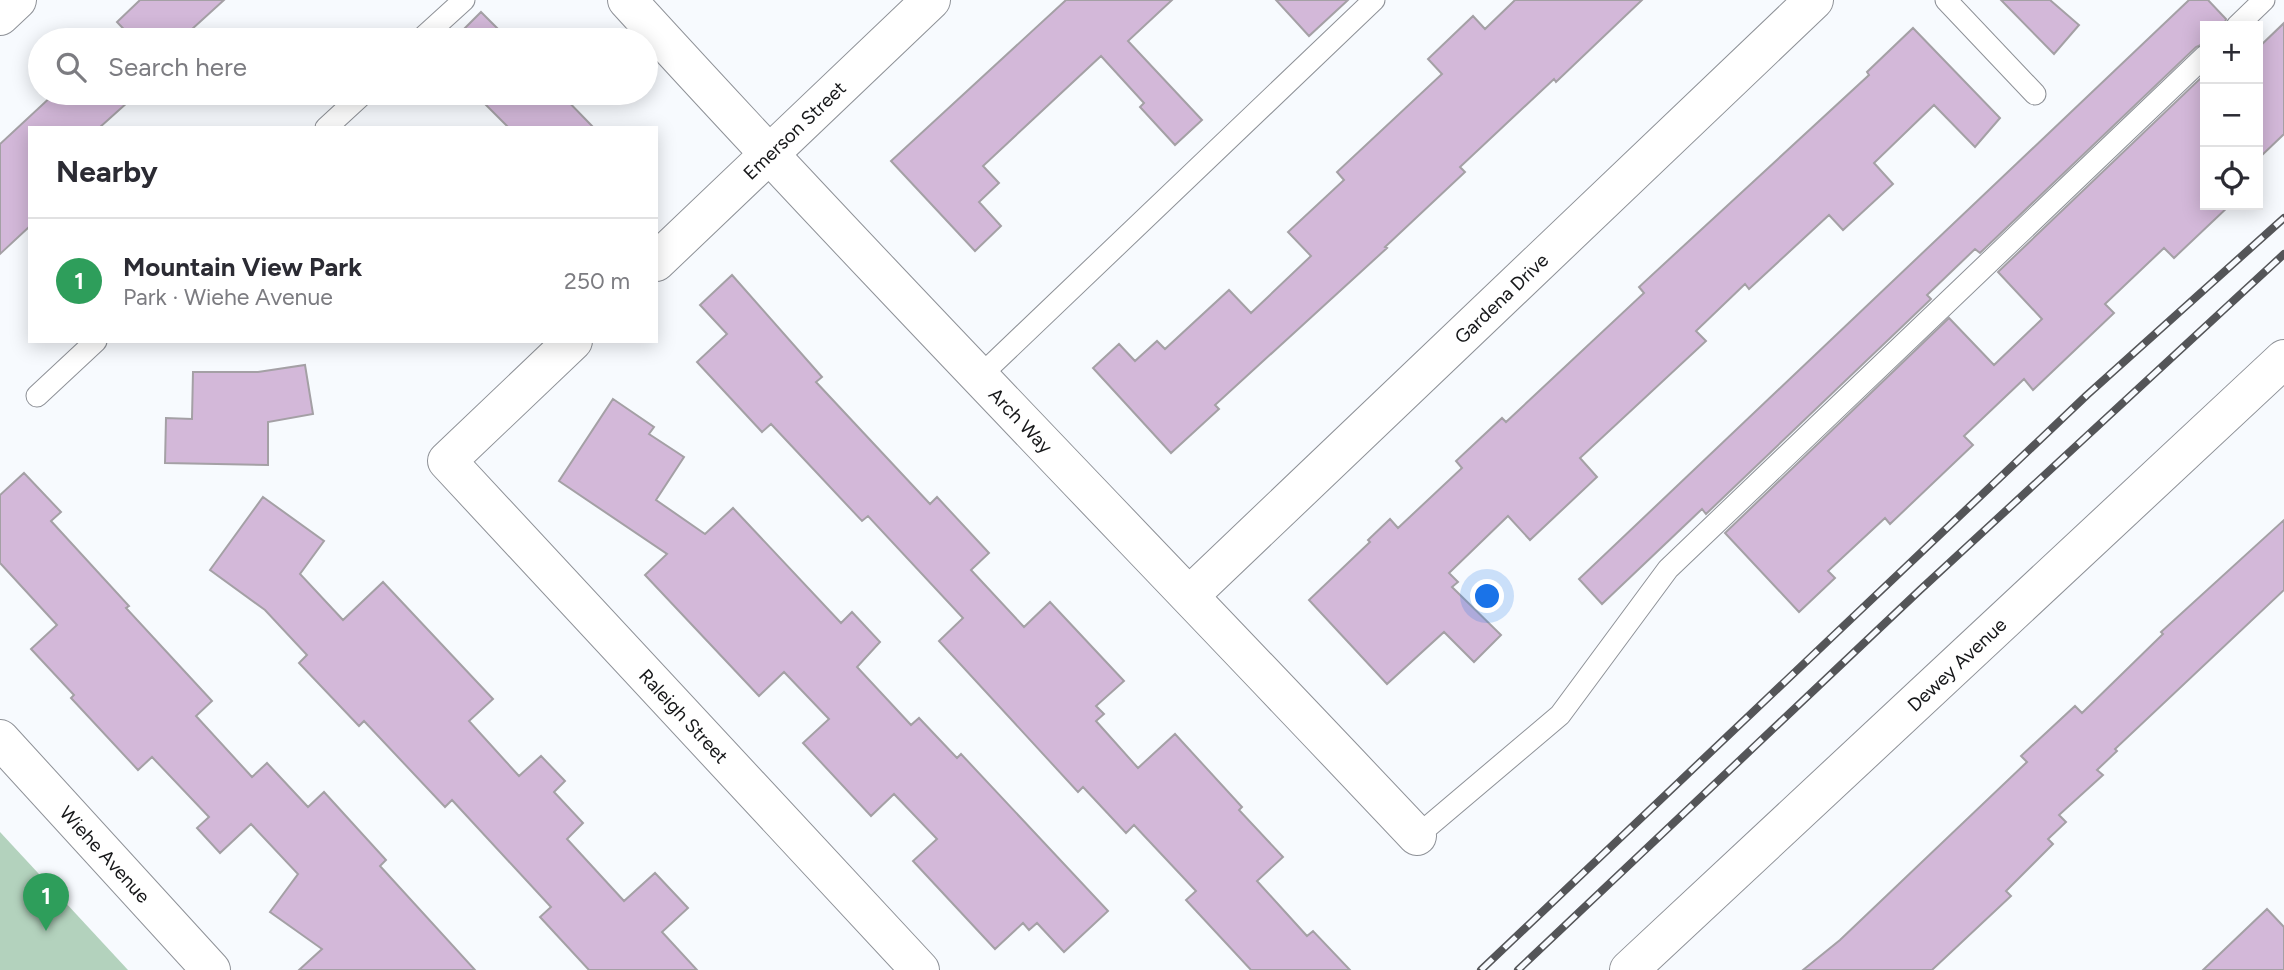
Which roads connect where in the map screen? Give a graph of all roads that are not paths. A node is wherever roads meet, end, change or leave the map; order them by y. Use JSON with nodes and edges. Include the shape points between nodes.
{"nodes":[{"id":1,"x":17,"y":0,"type":"edge"},
{"id":2,"x":464,"y":0,"type":"edge"},
{"id":3,"x":627,"y":0,"type":"edge"},
{"id":4,"x":931,"y":0,"type":"edge"},
{"id":5,"x":1374,"y":0,"type":"edge"},
{"id":6,"x":1814,"y":0,"type":"edge"},
{"id":7,"x":1946,"y":0,"type":"edge"},
{"id":8,"x":2264,"y":0,"type":"edge"},
{"id":9,"x":0,"y":16,"type":"edge"},
{"id":10,"x":2242,"y":21,"type":"edge"},
{"id":11,"x":433,"y":28,"type":"edge"},
{"id":12,"x":653,"y":28,"type":"edge"},
{"id":13,"x":658,"y":34,"type":"edge"},
{"id":14,"x":2200,"y":61,"type":"edge"},
{"id":15,"x":2035,"y":94,"type":"dead end"},
{"id":16,"x":351,"y":105,"type":"edge"},
{"id":17,"x":328,"y":126,"type":"edge"},
{"id":18,"x":769,"y":155,"type":"junction"},
{"id":19,"x":658,"y":260,"type":"edge"},
{"id":20,"x":94,"y":343,"type":"edge"},
{"id":21,"x":571,"y":343,"type":"edge"},
{"id":22,"x":2284,"y":359,"type":"edge"},
{"id":23,"x":980,"y":376,"type":"junction"},
{"id":24,"x":37,"y":396,"type":"dead end"},
{"id":25,"x":1190,"y":595,"type":"junction"},
{"id":26,"x":0,"y":739,"type":"edge"},
{"id":27,"x":1417,"y":836,"type":"joint"},
{"id":28,"x":211,"y":970,"type":"edge"},
{"id":29,"x":920,"y":970,"type":"edge"},
{"id":30,"x":1629,"y":970,"type":"edge"}],
"edges":[{"from":1,"to":9,"type":"street"},
{"from":2,"to":11,"type":"lane"},
{"from":3,"to":12,"type":"street","name":"Arch Way"},
{"from":4,"to":18,"type":"street","name":"Emerson Street"},
{"from":5,"to":23,"type":"lane"},
{"from":6,"to":25,"type":"street","name":"Gardena Drive"},
{"from":7,"to":15,"type":"lane"},
{"from":8,"to":10,"type":"lane"},
{"from":13,"to":18,"type":"street","name":"Arch Way"},
{"from":14,"to":27,"type":"lane","via":[[1668,569],[1560,715]]},
{"from":16,"to":17,"type":"lane"},
{"from":18,"to":19,"type":"street","name":"Emerson Street"},
{"from":18,"to":23,"type":"street","name":"Arch Way"},
{"from":20,"to":24,"type":"lane"},
{"from":21,"to":29,"type":"street","name":"Raleigh Street","via":[[447,461]]},
{"from":22,"to":30,"type":"street","name":"Dewey Avenue"},
{"from":23,"to":25,"type":"street","name":"Arch Way"},
{"from":25,"to":27,"type":"street","name":"Arch Way"},
{"from":26,"to":28,"type":"street","name":"Wiehe Avenue"}]}
